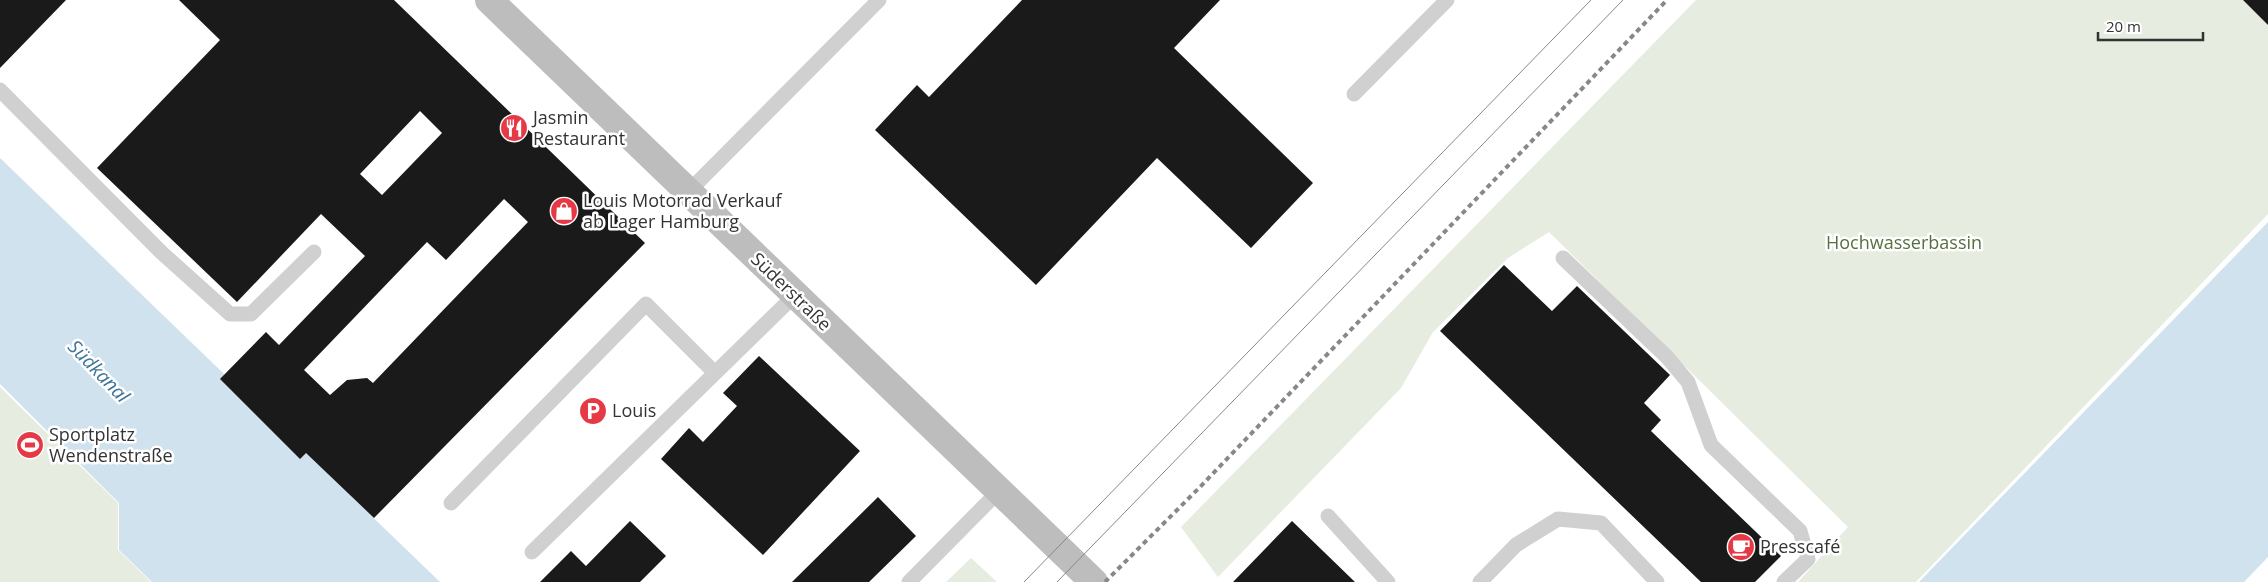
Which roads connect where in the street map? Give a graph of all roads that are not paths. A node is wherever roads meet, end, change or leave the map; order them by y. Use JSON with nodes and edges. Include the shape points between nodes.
{"nodes":[{"id":1,"x":489,"y":0,"type":"edge"},
{"id":2,"x":878,"y":0,"type":"edge"},
{"id":3,"x":1447,"y":0,"type":"edge"},
{"id":4,"x":0,"y":90,"type":"edge"},
{"id":5,"x":1354,"y":94,"type":"dead end"},
{"id":6,"x":687,"y":193,"type":"junction"},
{"id":7,"x":314,"y":252,"type":"dead end"},
{"id":8,"x":1564,"y":258,"type":"dead end"},
{"id":9,"x":795,"y":296,"type":"junction"},
{"id":10,"x":715,"y":374,"type":"junction"},
{"id":11,"x":999,"y":491,"type":"junction"},
{"id":12,"x":451,"y":503,"type":"dead end"},
{"id":13,"x":1328,"y":516,"type":"dead end"},
{"id":14,"x":532,"y":552,"type":"dead end"},
{"id":15,"x":909,"y":582,"type":"edge"},
{"id":16,"x":1094,"y":582,"type":"edge"},
{"id":17,"x":1388,"y":582,"type":"edge"},
{"id":18,"x":1480,"y":582,"type":"edge"},
{"id":19,"x":1657,"y":582,"type":"edge"},
{"id":20,"x":1784,"y":582,"type":"edge"}],
"edges":[{"from":1,"to":6,"type":"main road","name":"Süderstraße"},
{"from":2,"to":6,"type":"lane"},
{"from":3,"to":5,"type":"lane"},
{"from":4,"to":7,"type":"lane","via":[[162,253],[230,314],[251,314]]},
{"from":6,"to":9,"type":"main road","name":"Süderstraße"},
{"from":8,"to":20,"type":"lane","via":[[1667,357],[1688,382],[1711,446],[1800,531],[1808,559]]},
{"from":9,"to":10,"type":"lane"},
{"from":9,"to":11,"type":"main road","name":"Süderstraße"},
{"from":10,"to":12,"type":"lane","via":[[646,304]]},
{"from":10,"to":14,"type":"lane"},
{"from":11,"to":15,"type":"lane"},
{"from":11,"to":16,"type":"main road","name":"Süderstraße"},
{"from":13,"to":17,"type":"lane"},
{"from":18,"to":19,"type":"lane","via":[[1516,544],[1558,519],[1601,523]]}]}
